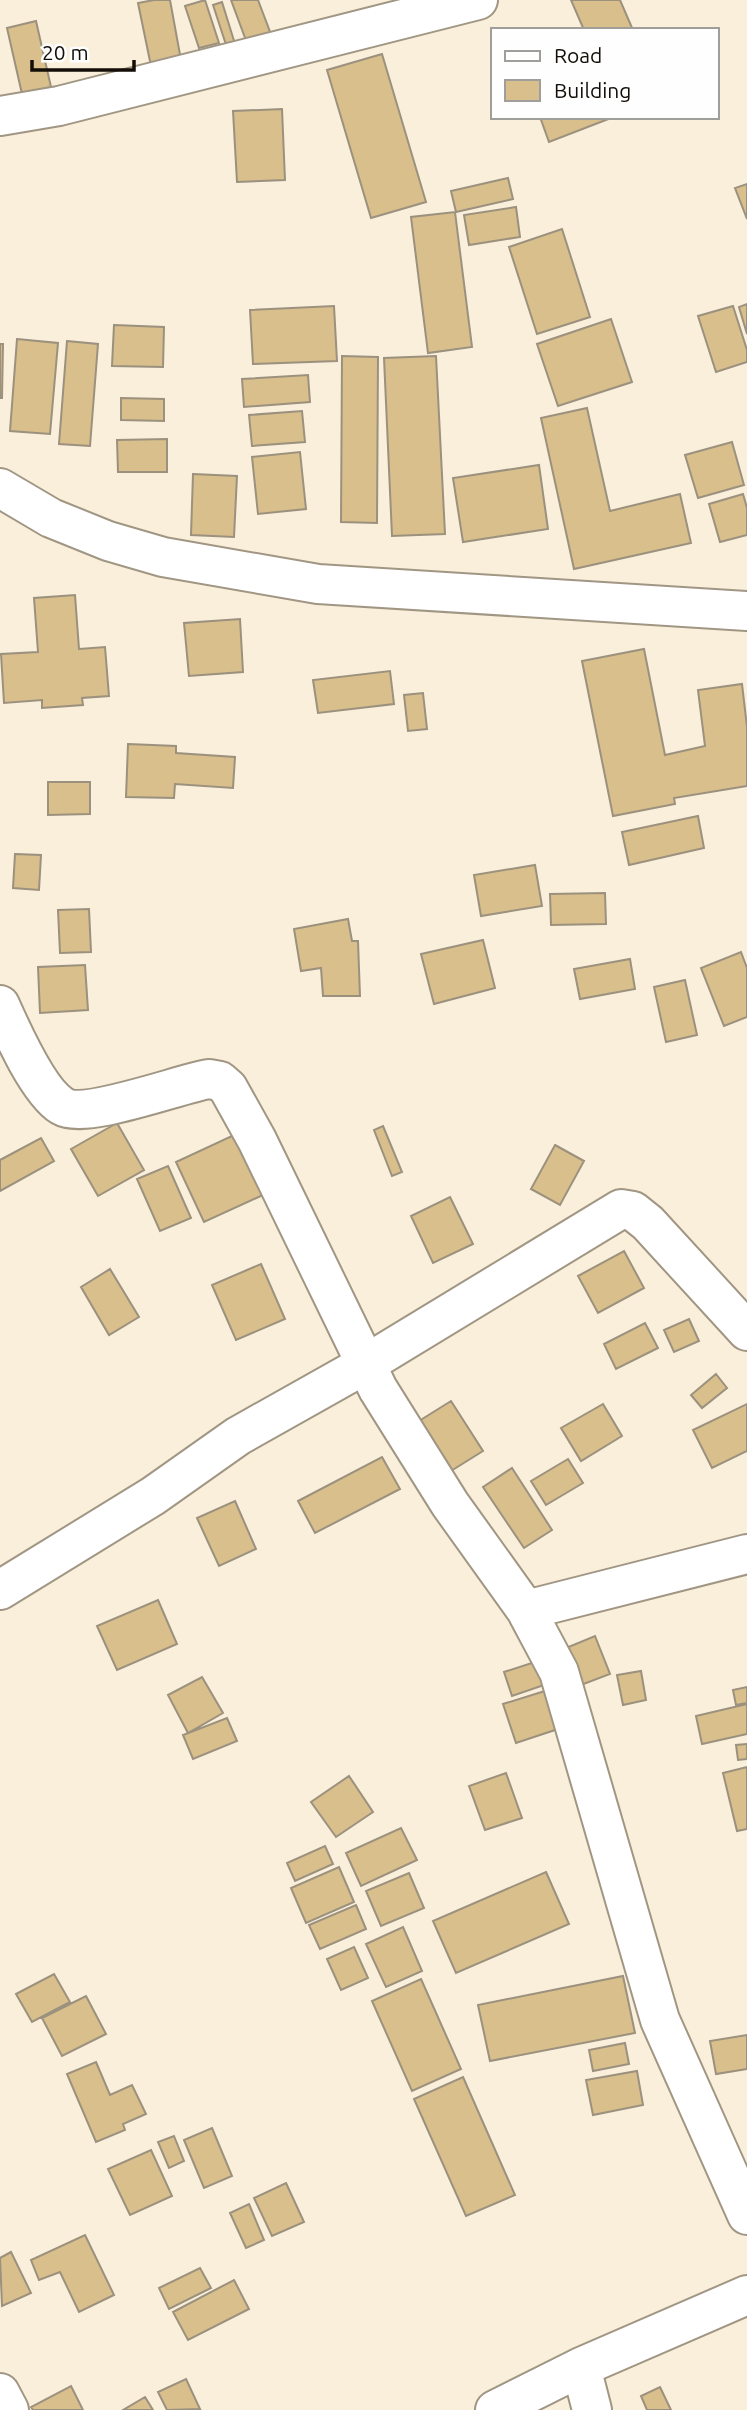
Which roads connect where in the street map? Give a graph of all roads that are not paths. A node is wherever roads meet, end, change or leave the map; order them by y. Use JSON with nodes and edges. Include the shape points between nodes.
{"nodes":[{"id":1,"x":478,"y":0,"type":"edge"},
{"id":2,"x":0,"y":116,"type":"edge"},
{"id":3,"x":0,"y":488,"type":"edge"},
{"id":4,"x":747,"y":611,"type":"edge"},
{"id":5,"x":0,"y":1005,"type":"edge"},
{"id":6,"x":747,"y":1331,"type":"edge"},
{"id":7,"x":366,"y":1364,"type":"junction"},
{"id":8,"x":747,"y":1554,"type":"edge"},
{"id":9,"x":0,"y":1590,"type":"edge"},
{"id":10,"x":526,"y":1610,"type":"junction"},
{"id":11,"x":747,"y":2215,"type":"edge"},
{"id":12,"x":747,"y":2295,"type":"edge"},
{"id":13,"x":581,"y":2367,"type":"junction"},
{"id":14,"x":0,"y":2393,"type":"edge"},
{"id":15,"x":9,"y":2410,"type":"edge"},
{"id":16,"x":495,"y":2410,"type":"edge"},
{"id":17,"x":592,"y":2410,"type":"edge"}],
"edges":[{"from":1,"to":2,"type":"street","via":[[59,106]]},
{"from":3,"to":4,"type":"street","via":[[51,518],[108,541],[163,557],[318,584]]},
{"from":5,"to":7,"type":"street","via":[[42,1083],[64,1107],[89,1110],[209,1079],[228,1088]]},
{"from":6,"to":7,"type":"street","via":[[648,1223],[634,1210],[621,1209]]},
{"from":7,"to":9,"type":"street","via":[[238,1436],[153,1496]]},
{"from":7,"to":10,"type":"street","via":[[450,1504]]},
{"from":8,"to":10,"type":"street"},
{"from":10,"to":11,"type":"street","via":[[559,1672],[660,2020]]},
{"from":12,"to":13,"type":"street"},
{"from":13,"to":16,"type":"street"},
{"from":13,"to":17,"type":"street"},
{"from":14,"to":15,"type":"street"}]}
